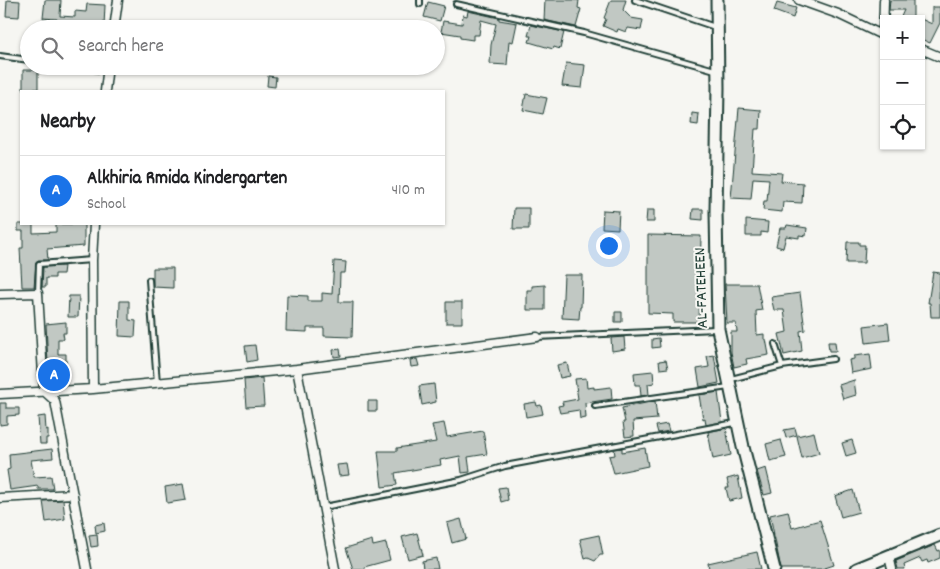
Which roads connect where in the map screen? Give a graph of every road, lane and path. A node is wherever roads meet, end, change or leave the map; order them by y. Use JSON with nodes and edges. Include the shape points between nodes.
{"nodes":[{"id":1,"x":118,"y":0,"type":"edge"},
{"id":2,"x":634,"y":0,"type":"edge"},
{"id":3,"x":717,"y":0,"type":"edge"},
{"id":4,"x":798,"y":0,"type":"edge"},
{"id":5,"x":884,"y":0,"type":"edge"},
{"id":6,"x":819,"y":3,"type":"edge"},
{"id":7,"x":456,"y":4,"type":"dead end"},
{"id":8,"x":884,"y":15,"type":"edge"},
{"id":9,"x":115,"y":20,"type":"edge"},
{"id":10,"x":717,"y":27,"type":"junction"},
{"id":11,"x":880,"y":34,"type":"edge"},
{"id":12,"x":925,"y":51,"type":"edge"},
{"id":13,"x":0,"y":56,"type":"edge"},
{"id":14,"x":940,"y":57,"type":"edge"},
{"id":15,"x":20,"y":59,"type":"edge"},
{"id":16,"x":718,"y":71,"type":"junction"},
{"id":17,"x":107,"y":75,"type":"edge"},
{"id":18,"x":105,"y":90,"type":"edge"},
{"id":19,"x":94,"y":225,"type":"edge"},
{"id":20,"x":92,"y":260,"type":"junction"},
{"id":21,"x":149,"y":280,"type":"dead end"},
{"id":22,"x":38,"y":293,"type":"junction"},
{"id":23,"x":0,"y":294,"type":"edge"},
{"id":24,"x":718,"y":329,"type":"junction"},
{"id":25,"x":537,"y":337,"type":"joint"},
{"id":26,"x":775,"y":344,"type":"dead end"},
{"id":27,"x":833,"y":359,"type":"dead end"},
{"id":28,"x":782,"y":366,"type":"junction"},
{"id":29,"x":298,"y":369,"type":"junction"},
{"id":30,"x":156,"y":383,"type":"junction"},
{"id":31,"x":730,"y":383,"type":"junction"},
{"id":32,"x":93,"y":389,"type":"junction"},
{"id":33,"x":44,"y":391,"type":"junction"},
{"id":34,"x":0,"y":394,"type":"edge"},
{"id":35,"x":595,"y":406,"type":"dead end"},
{"id":36,"x":738,"y":423,"type":"junction"},
{"id":37,"x":74,"y":494,"type":"junction"},
{"id":38,"x":0,"y":498,"type":"edge"},
{"id":39,"x":324,"y":507,"type":"junction"},
{"id":40,"x":940,"y":535,"type":"edge"},
{"id":41,"x":889,"y":556,"type":"junction"},
{"id":42,"x":88,"y":569,"type":"edge"},
{"id":43,"x":335,"y":569,"type":"edge"},
{"id":44,"x":774,"y":569,"type":"edge"},
{"id":45,"x":857,"y":569,"type":"edge"},
{"id":46,"x":892,"y":569,"type":"edge"}],
"edges":[{"from":1,"to":9,"type":"street"},
{"from":2,"to":10,"type":"lane"},
{"from":3,"to":10,"type":"street","name":"AL-FATEHEEN"},
{"from":4,"to":6,"type":"street"},
{"from":5,"to":8,"type":"street"},
{"from":6,"to":11,"type":"street"},
{"from":7,"to":16,"type":"lane","via":[[584,34]]},
{"from":10,"to":16,"type":"street","name":"AL-FATEHEEN"},
{"from":12,"to":14,"type":"street"},
{"from":13,"to":15,"type":"lane"},
{"from":16,"to":24,"type":"street","name":"AL-FATEHEEN"},
{"from":17,"to":18,"type":"street"},
{"from":19,"to":20,"type":"street"},
{"from":20,"to":22,"type":"lane","via":[[39,264]]},
{"from":20,"to":32,"type":"street"},
{"from":21,"to":30,"type":"lane"},
{"from":22,"to":23,"type":"street"},
{"from":22,"to":33,"type":"street"},
{"from":24,"to":25,"type":"lane"},
{"from":24,"to":31,"type":"street","name":"AL-FATEHEEN"},
{"from":25,"to":29,"type":"street"},
{"from":26,"to":28,"type":"lane"},
{"from":27,"to":28,"type":"lane"},
{"from":28,"to":31,"type":"lane"},
{"from":29,"to":30,"type":"street"},
{"from":29,"to":39,"type":"street"},
{"from":30,"to":32,"type":"street"},
{"from":31,"to":35,"type":"lane"},
{"from":31,"to":36,"type":"street","name":"AL-FATEHEEN"},
{"from":32,"to":33,"type":"street"},
{"from":33,"to":34,"type":"street"},
{"from":33,"to":37,"type":"street","via":[[55,401]]},
{"from":36,"to":39,"type":"lane","via":[[505,466],[461,480]]},
{"from":36,"to":44,"type":"street","name":"AL-FATEHEEN"},
{"from":37,"to":38,"type":"street"},
{"from":37,"to":42,"type":"street"},
{"from":39,"to":43,"type":"street"},
{"from":40,"to":41,"type":"street"},
{"from":41,"to":45,"type":"street"},
{"from":41,"to":46,"type":"street"}]}
